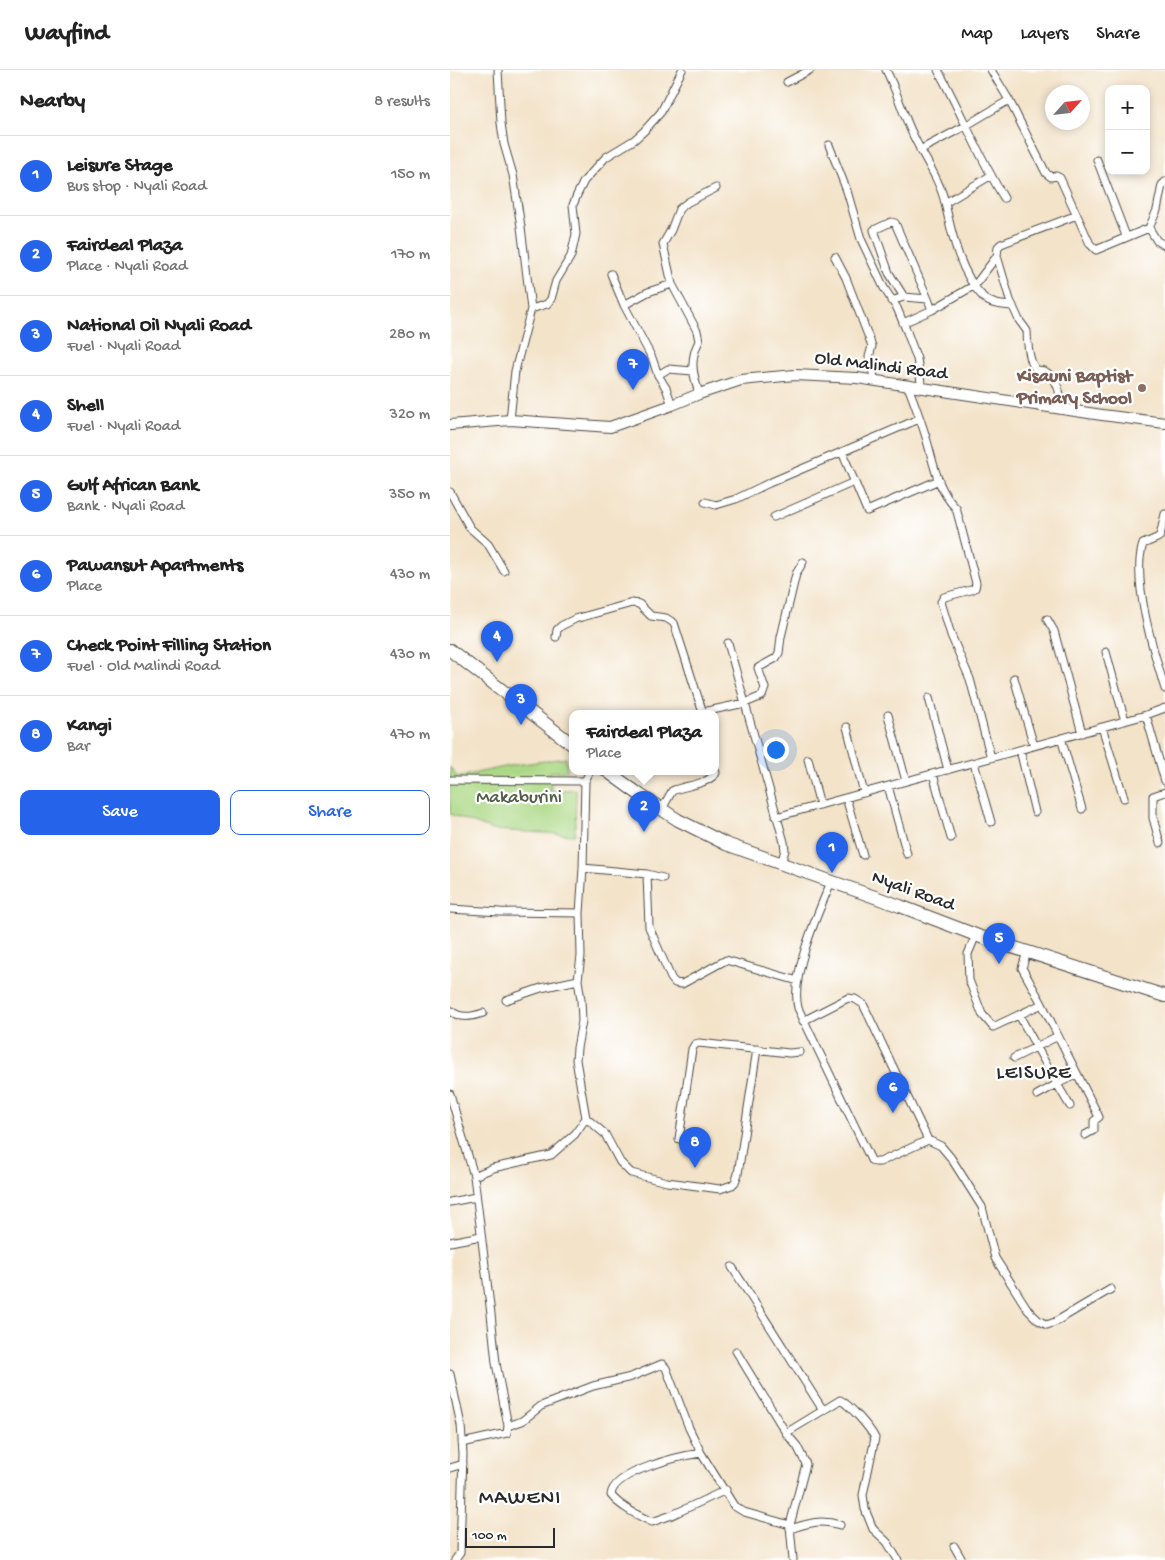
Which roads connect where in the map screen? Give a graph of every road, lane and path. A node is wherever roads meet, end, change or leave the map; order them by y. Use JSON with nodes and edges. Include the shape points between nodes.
{"nodes":[{"id":1,"x":498,"y":70,"type":"edge"},
{"id":2,"x":682,"y":70,"type":"edge"},
{"id":3,"x":810,"y":70,"type":"edge"},
{"id":4,"x":886,"y":70,"type":"edge"},
{"id":5,"x":938,"y":70,"type":"edge"},
{"id":6,"x":991,"y":70,"type":"edge"},
{"id":7,"x":787,"y":82,"type":"dead end"},
{"id":8,"x":1010,"y":100,"type":"junction"},
{"id":9,"x":967,"y":125,"type":"junction"},
{"id":10,"x":828,"y":145,"type":"dead end"},
{"id":11,"x":920,"y":150,"type":"junction"},
{"id":12,"x":1097,"y":160,"type":"dead end"},
{"id":13,"x":990,"y":176,"type":"junction"},
{"id":14,"x":1104,"y":176,"type":"joint"},
{"id":15,"x":1165,"y":182,"type":"edge"},
{"id":16,"x":716,"y":188,"type":"dead end"},
{"id":17,"x":1004,"y":198,"type":"dead end"},
{"id":18,"x":945,"y":203,"type":"junction"},
{"id":19,"x":1077,"y":215,"type":"junction"},
{"id":20,"x":1149,"y":228,"type":"junction"},
{"id":21,"x":1126,"y":236,"type":"junction"},
{"id":22,"x":1165,"y":245,"type":"edge"},
{"id":23,"x":997,"y":256,"type":"junction"},
{"id":24,"x":835,"y":257,"type":"dead end"},
{"id":25,"x":611,"y":274,"type":"dead end"},
{"id":26,"x":672,"y":284,"type":"junction"},
{"id":27,"x":974,"y":285,"type":"junction"},
{"id":28,"x":904,"y":297,"type":"junction"},
{"id":29,"x":928,"y":299,"type":"junction"},
{"id":30,"x":891,"y":300,"type":"junction"},
{"id":31,"x":624,"y":305,"type":"junction"},
{"id":32,"x":1013,"y":306,"type":"junction"},
{"id":33,"x":530,"y":309,"type":"junction"},
{"id":34,"x":932,"y":310,"type":"junction"},
{"id":35,"x":904,"y":323,"type":"junction"},
{"id":36,"x":693,"y":371,"type":"junction"},
{"id":37,"x":658,"y":375,"type":"junction"},
{"id":38,"x":875,"y":381,"type":"junction"},
{"id":39,"x":908,"y":386,"type":"junction"},
{"id":40,"x":922,"y":388,"type":"junction"},
{"id":41,"x":699,"y":394,"type":"junction"},
{"id":42,"x":672,"y":405,"type":"junction"},
{"id":43,"x":1061,"y":408,"type":"junction"},
{"id":44,"x":919,"y":418,"type":"junction"},
{"id":45,"x":510,"y":420,"type":"junction"},
{"id":46,"x":1165,"y":423,"type":"edge"},
{"id":47,"x":450,"y":425,"type":"edge"},
{"id":48,"x":842,"y":452,"type":"junction"},
{"id":49,"x":938,"y":480,"type":"junction"},
{"id":50,"x":854,"y":482,"type":"junction"},
{"id":51,"x":450,"y":492,"type":"edge"},
{"id":52,"x":705,"y":502,"type":"dead end"},
{"id":53,"x":1165,"y":514,"type":"edge"},
{"id":54,"x":774,"y":517,"type":"dead end"},
{"id":55,"x":804,"y":562,"type":"dead end"},
{"id":56,"x":504,"y":572,"type":"dead end"},
{"id":57,"x":1047,"y":619,"type":"dead end"},
{"id":58,"x":556,"y":637,"type":"dead end"},
{"id":59,"x":728,"y":643,"type":"dead end"},
{"id":60,"x":450,"y":650,"type":"edge"},
{"id":61,"x":1106,"y":652,"type":"dead end"},
{"id":62,"x":1014,"y":678,"type":"dead end"},
{"id":63,"x":1165,"y":689,"type":"edge"},
{"id":64,"x":929,"y":698,"type":"dead end"},
{"id":65,"x":744,"y":703,"type":"junction"},
{"id":66,"x":1165,"y":708,"type":"edge"},
{"id":67,"x":702,"y":710,"type":"edge"},
{"id":68,"x":715,"y":710,"type":"edge"},
{"id":69,"x":888,"y":715,"type":"dead end"},
{"id":70,"x":1146,"y":715,"type":"junction"},
{"id":71,"x":1125,"y":721,"type":"junction"},
{"id":72,"x":847,"y":727,"type":"dead end"},
{"id":73,"x":1102,"y":727,"type":"junction"},
{"id":74,"x":1082,"y":733,"type":"junction"},
{"id":75,"x":1062,"y":738,"type":"junction"},
{"id":76,"x":569,"y":742,"type":"edge"},
{"id":77,"x":1034,"y":746,"type":"junction"},
{"id":78,"x":1020,"y":750,"type":"junction"},
{"id":79,"x":991,"y":758,"type":"junction"},
{"id":80,"x":808,"y":759,"type":"dead end"},
{"id":81,"x":974,"y":762,"type":"junction"},
{"id":82,"x":948,"y":770,"type":"junction"},
{"id":83,"x":933,"y":774,"type":"junction"},
{"id":84,"x":588,"y":775,"type":"edge"},
{"id":85,"x":613,"y":775,"type":"edge"},
{"id":86,"x":714,"y":775,"type":"edge"},
{"id":87,"x":450,"y":780,"type":"edge"},
{"id":88,"x":585,"y":781,"type":"junction"},
{"id":89,"x":906,"y":781,"type":"junction"},
{"id":90,"x":1165,"y":781,"type":"edge"},
{"id":91,"x":888,"y":786,"type":"junction"},
{"id":92,"x":1165,"y":792,"type":"edge"},
{"id":93,"x":864,"y":793,"type":"junction"},
{"id":94,"x":846,"y":798,"type":"junction"},
{"id":95,"x":1124,"y":798,"type":"dead end"},
{"id":96,"x":820,"y":805,"type":"junction"},
{"id":97,"x":662,"y":809,"type":"junction"},
{"id":98,"x":1082,"y":809,"type":"dead end"},
{"id":99,"x":1035,"y":812,"type":"dead end"},
{"id":100,"x":776,"y":817,"type":"junction"},
{"id":101,"x":992,"y":822,"type":"dead end"},
{"id":102,"x":951,"y":838,"type":"dead end"},
{"id":103,"x":1160,"y":842,"type":"dead end"},
{"id":104,"x":907,"y":854,"type":"dead end"},
{"id":105,"x":863,"y":855,"type":"dead end"},
{"id":106,"x":781,"y":864,"type":"junction"},
{"id":107,"x":583,"y":868,"type":"junction"},
{"id":108,"x":647,"y":874,"type":"junction"},
{"id":109,"x":663,"y":878,"type":"dead end"},
{"id":110,"x":831,"y":882,"type":"junction"},
{"id":111,"x":450,"y":909,"type":"edge"},
{"id":112,"x":580,"y":913,"type":"junction"},
{"id":113,"x":976,"y":935,"type":"junction"},
{"id":114,"x":1027,"y":952,"type":"junction"},
{"id":115,"x":578,"y":980,"type":"junction"},
{"id":116,"x":798,"y":981,"type":"junction"},
{"id":117,"x":1165,"y":996,"type":"edge"},
{"id":118,"x":506,"y":1000,"type":"dead end"},
{"id":119,"x":1042,"y":1004,"type":"junction"},
{"id":120,"x":450,"y":1010,"type":"edge"},
{"id":121,"x":483,"y":1013,"type":"dead end"},
{"id":122,"x":1019,"y":1014,"type":"junction"},
{"id":123,"x":802,"y":1021,"type":"junction"},
{"id":124,"x":1058,"y":1036,"type":"junction"},
{"id":125,"x":1036,"y":1046,"type":"junction"},
{"id":126,"x":757,"y":1049,"type":"junction"},
{"id":127,"x":800,"y":1052,"type":"dead end"},
{"id":128,"x":1014,"y":1058,"type":"dead end"},
{"id":129,"x":1077,"y":1074,"type":"junction"},
{"id":130,"x":1057,"y":1084,"type":"junction"},
{"id":131,"x":450,"y":1094,"type":"edge"},
{"id":132,"x":1037,"y":1095,"type":"dead end"},
{"id":133,"x":1070,"y":1106,"type":"dead end"},
{"id":134,"x":586,"y":1118,"type":"junction"},
{"id":135,"x":1086,"y":1135,"type":"dead end"},
{"id":136,"x":679,"y":1139,"type":"dead end"},
{"id":137,"x":928,"y":1140,"type":"junction"},
{"id":138,"x":474,"y":1176,"type":"junction"},
{"id":139,"x":476,"y":1198,"type":"junction"},
{"id":140,"x":450,"y":1202,"type":"edge"},
{"id":141,"x":481,"y":1236,"type":"junction"},
{"id":142,"x":450,"y":1242,"type":"edge"},
{"id":143,"x":732,"y":1266,"type":"dead end"},
{"id":144,"x":1111,"y":1289,"type":"dead end"},
{"id":145,"x":736,"y":1351,"type":"dead end"},
{"id":146,"x":450,"y":1374,"type":"edge"},
{"id":147,"x":823,"y":1410,"type":"junction"},
{"id":148,"x":508,"y":1426,"type":"junction"},
{"id":149,"x":786,"y":1433,"type":"junction"},
{"id":150,"x":462,"y":1443,"type":"junction"},
{"id":151,"x":701,"y":1453,"type":"junction"},
{"id":152,"x":462,"y":1464,"type":"junction"},
{"id":153,"x":450,"y":1468,"type":"edge"},
{"id":154,"x":726,"y":1490,"type":"junction"},
{"id":155,"x":840,"y":1525,"type":"dead end"},
{"id":156,"x":790,"y":1527,"type":"junction"},
{"id":157,"x":954,"y":1546,"type":"dead end"},
{"id":158,"x":454,"y":1560,"type":"edge"},
{"id":159,"x":794,"y":1560,"type":"edge"},
{"id":160,"x":898,"y":1560,"type":"edge"},
{"id":161,"x":962,"y":1560,"type":"edge"}],
"edges":[{"from":1,"to":33,"type":"street","via":[[501,123],[513,175]]},
{"from":2,"to":33,"type":"street","via":[[661,112],[634,140],[606,157],[584,181],[573,205],[576,234],[571,256],[556,281],[552,299]]},
{"from":3,"to":7,"type":"street"},
{"from":4,"to":11,"type":"street"},
{"from":5,"to":9,"type":"street"},
{"from":6,"to":8,"type":"street"},
{"from":8,"to":9,"type":"street"},
{"from":8,"to":19,"type":"street","via":[[1046,173],[1060,178]]},
{"from":9,"to":11,"type":"street"},
{"from":9,"to":13,"type":"street"},
{"from":10,"to":30,"type":"street","via":[[847,191],[861,239]]},
{"from":11,"to":18,"type":"street"},
{"from":12,"to":14,"type":"street"},
{"from":13,"to":17,"type":"street"},
{"from":13,"to":18,"type":"street"},
{"from":14,"to":21,"type":"street"},
{"from":15,"to":20,"type":"street"},
{"from":16,"to":26,"type":"street","via":[[679,209],[663,244]]},
{"from":18,"to":27,"type":"street","via":[[959,255]]},
{"from":19,"to":21,"type":"street","via":[[1096,250]]},
{"from":19,"to":23,"type":"street","via":[[1001,244]]},
{"from":20,"to":21,"type":"street"},
{"from":20,"to":22,"type":"street","via":[[1157,241]]},
{"from":23,"to":27,"type":"street"},
{"from":23,"to":32,"type":"street"},
{"from":24,"to":38,"type":"street","via":[[872,346],[869,357]]},
{"from":25,"to":31,"type":"street"},
{"from":26,"to":31,"type":"street"},
{"from":26,"to":36,"type":"street","via":[[697,331],[699,341],[693,352]]},
{"from":27,"to":32,"type":"street","via":[[990,302]]},
{"from":27,"to":34,"type":"street"},
{"from":28,"to":29,"type":"street"},
{"from":28,"to":29,"type":"street","via":[[889,273],[874,230],[891,222],[898,229]]},
{"from":28,"to":30,"type":"street"},
{"from":29,"to":34,"type":"street"},
{"from":30,"to":35,"type":"street"},
{"from":31,"to":37,"type":"street","via":[[637,326]]},
{"from":32,"to":43,"type":"street","via":[[1027,331],[1026,340],[1033,366],[1044,371],[1060,391]]},
{"from":33,"to":45,"type":"street","via":[[515,371]]},
{"from":34,"to":35,"type":"street"},
{"from":35,"to":40,"type":"street","via":[[917,359]]},
{"from":36,"to":37,"type":"street","via":[[668,369]]},
{"from":36,"to":41,"type":"street"},
{"from":37,"to":42,"type":"street"},
{"from":38,"to":39,"type":"main road","name":"Old Malindi Road"},
{"from":38,"to":41,"type":"main road","name":"Old Malindi Road","via":[[843,376],[779,376],[741,380]]},
{"from":39,"to":40,"type":"main road","name":"Old Malindi Road"},
{"from":39,"to":44,"type":"street"},
{"from":40,"to":43,"type":"main road","name":"Old Malindi Road"},
{"from":41,"to":42,"type":"main road","name":"Old Malindi Road"},
{"from":42,"to":45,"type":"main road","name":"Old Malindi Road","via":[[610,427]]},
{"from":43,"to":46,"type":"main road","name":"Old Malindi Road"},
{"from":44,"to":48,"type":"street"},
{"from":44,"to":49,"type":"street"},
{"from":45,"to":47,"type":"main road","name":"Old Malindi Road"},
{"from":48,"to":50,"type":"street"},
{"from":48,"to":52,"type":"street","via":[[736,499],[716,504]]},
{"from":49,"to":50,"type":"street","via":[[867,511]]},
{"from":49,"to":79,"type":"street","via":[[948,501],[956,508],[976,583],[975,588],[944,597],[941,602],[970,679]]},
{"from":50,"to":54,"type":"street"},
{"from":51,"to":56,"type":"street","via":[[470,528],[488,544]]},
{"from":53,"to":63,"type":"street","via":[[1160,536],[1143,544],[1140,578],[1151,642]]},
{"from":55,"to":65,"type":"street","via":[[796,574],[779,653],[758,668],[765,688],[762,696]]},
{"from":57,"to":74,"type":"street","via":[[1054,630]]},
{"from":58,"to":67,"type":"street","via":[[557,630],[566,623],[632,603],[639,604],[651,616],[670,619],[674,622]]},
{"from":59,"to":65,"type":"street"},
{"from":60,"to":76,"type":"highway"},
{"from":61,"to":71,"type":"street"},
{"from":62,"to":77,"type":"street"},
{"from":64,"to":82,"type":"street"},
{"from":65,"to":68,"type":"street"},
{"from":65,"to":100,"type":"street"},
{"from":66,"to":70,"type":"street"},
{"from":69,"to":89,"type":"street"},
{"from":70,"to":71,"type":"street"},
{"from":70,"to":90,"type":"street"},
{"from":71,"to":73,"type":"street"},
{"from":72,"to":93,"type":"street"},
{"from":73,"to":74,"type":"street"},
{"from":73,"to":95,"type":"street"},
{"from":74,"to":75,"type":"street"},
{"from":75,"to":77,"type":"street"},
{"from":75,"to":98,"type":"street"},
{"from":77,"to":78,"type":"street"},
{"from":78,"to":79,"type":"street"},
{"from":78,"to":99,"type":"street"},
{"from":79,"to":81,"type":"street"},
{"from":80,"to":96,"type":"street"},
{"from":81,"to":82,"type":"street"},
{"from":81,"to":101,"type":"street"},
{"from":82,"to":83,"type":"street"},
{"from":83,"to":89,"type":"street"},
{"from":83,"to":102,"type":"street"},
{"from":84,"to":88,"type":"street"},
{"from":85,"to":97,"type":"highway","name":"Nyali Road"},
{"from":86,"to":97,"type":"street","via":[[672,791]]},
{"from":87,"to":88,"type":"street"},
{"from":88,"to":107,"type":"street"},
{"from":89,"to":91,"type":"street"},
{"from":91,"to":93,"type":"street"},
{"from":91,"to":104,"type":"street"},
{"from":92,"to":103,"type":"street","via":[[1153,796]]},
{"from":93,"to":94,"type":"street"},
{"from":94,"to":96,"type":"street"},
{"from":94,"to":105,"type":"street"},
{"from":96,"to":100,"type":"street"},
{"from":97,"to":106,"type":"highway","name":"Nyali Road","via":[[709,836]]},
{"from":100,"to":106,"type":"street","via":[[785,850]]},
{"from":106,"to":110,"type":"highway","name":"Nyali Road"},
{"from":107,"to":108,"type":"street"},
{"from":107,"to":112,"type":"street"},
{"from":108,"to":109,"type":"street"},
{"from":108,"to":116,"type":"street","via":[[649,927],[676,983],[682,984],[726,960]]},
{"from":110,"to":113,"type":"highway","name":"Nyali Road"},
{"from":110,"to":116,"type":"street","via":[[802,958]]},
{"from":111,"to":112,"type":"street"},
{"from":112,"to":115,"type":"street"},
{"from":113,"to":114,"type":"highway","name":"Nyali Road"},
{"from":113,"to":122,"type":"street","via":[[968,954],[969,980],[982,1014],[992,1027]]},
{"from":114,"to":117,"type":"highway","name":"Nyali Road"},
{"from":114,"to":119,"type":"street","via":[[1022,968]]},
{"from":115,"to":118,"type":"street"},
{"from":115,"to":134,"type":"street","via":[[582,1021],[576,1060]]},
{"from":116,"to":123,"type":"street","via":[[795,998]]},
{"from":119,"to":122,"type":"street"},
{"from":119,"to":124,"type":"street"},
{"from":120,"to":121,"type":"street","via":[[468,1017]]},
{"from":122,"to":125,"type":"street"},
{"from":123,"to":137,"type":"street","via":[[871,1160],[880,1162]]},
{"from":123,"to":137,"type":"street","via":[[848,998],[863,1004]]},
{"from":124,"to":125,"type":"street"},
{"from":124,"to":129,"type":"street"},
{"from":125,"to":128,"type":"street"},
{"from":125,"to":130,"type":"street"},
{"from":126,"to":127,"type":"street"},
{"from":126,"to":134,"type":"street","via":[[738,1174],[735,1182],[727,1188],[667,1182],[631,1173],[620,1162],[605,1134]]},
{"from":126,"to":136,"type":"street","via":[[695,1044]]},
{"from":129,"to":130,"type":"street"},
{"from":129,"to":135,"type":"street","via":[[1098,1117],[1092,1124],[1094,1130]]},
{"from":130,"to":132,"type":"street"},
{"from":130,"to":133,"type":"street"},
{"from":131,"to":138,"type":"street"},
{"from":134,"to":138,"type":"street","via":[[575,1134],[551,1155],[493,1168]]},
{"from":137,"to":144,"type":"street","via":[[946,1150],[982,1207],[995,1258],[1015,1292],[1038,1320],[1047,1325],[1055,1322]]},
{"from":138,"to":139,"type":"street"},
{"from":139,"to":140,"type":"street"},
{"from":139,"to":141,"type":"street"},
{"from":141,"to":142,"type":"street"},
{"from":141,"to":148,"type":"street","via":[[496,1363]]},
{"from":143,"to":147,"type":"street"},
{"from":145,"to":149,"type":"street"},
{"from":146,"to":150,"type":"street"},
{"from":147,"to":149,"type":"street"},
{"from":147,"to":160,"type":"street","via":[[836,1401],[843,1401],[875,1438],[863,1495],[865,1508],[873,1529],[887,1542]]},
{"from":148,"to":150,"type":"street","via":[[506,1434]]},
{"from":148,"to":151,"type":"street","via":[[541,1406],[662,1364]]},
{"from":149,"to":156,"type":"street","via":[[806,1464]]},
{"from":150,"to":152,"type":"street"},
{"from":151,"to":154,"type":"street"},
{"from":151,"to":154,"type":"street","via":[[652,1465],[618,1482],[612,1495],[652,1522]]},
{"from":152,"to":153,"type":"street"},
{"from":152,"to":158,"type":"street","via":[[460,1553]]},
{"from":154,"to":156,"type":"street","via":[[734,1506],[744,1512]]},
{"from":155,"to":156,"type":"street","via":[[825,1521]]},
{"from":156,"to":159,"type":"street"},
{"from":157,"to":161,"type":"street"}]}
